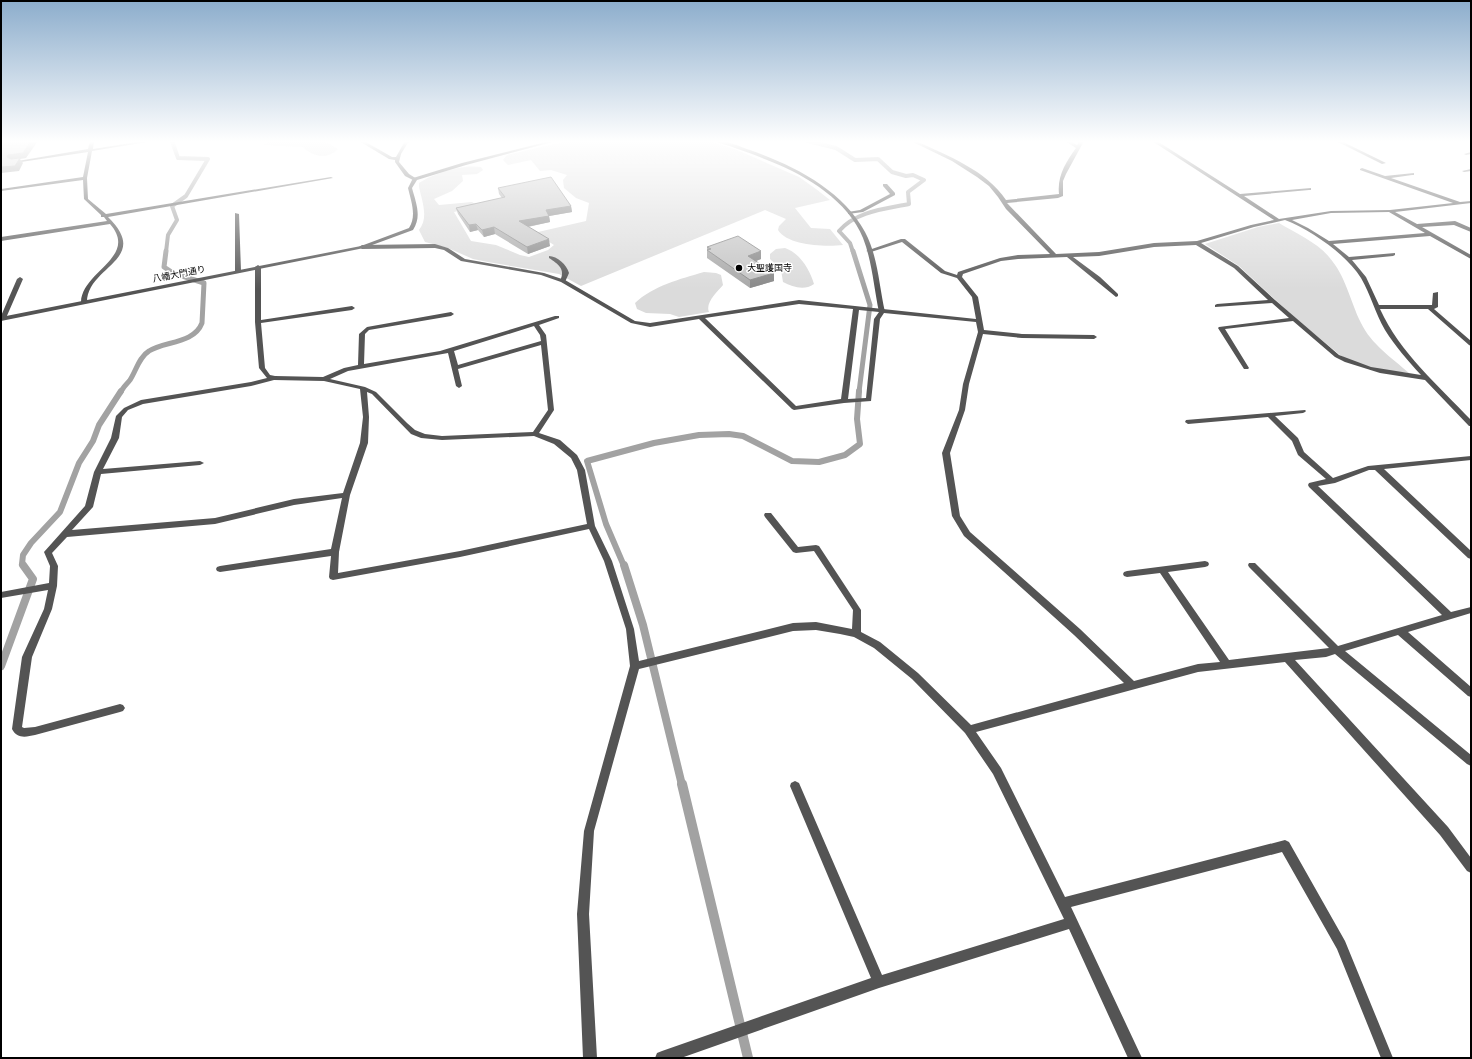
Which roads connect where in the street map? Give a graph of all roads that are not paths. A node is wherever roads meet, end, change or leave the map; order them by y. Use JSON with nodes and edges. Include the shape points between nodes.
{"nodes":[{"id":1,"x":86,"y":190,"type":"edge"},
{"id":2,"x":256,"y":190,"type":"edge"},
{"id":3,"x":410,"y":190,"type":"edge"},
{"id":4,"x":825,"y":190,"type":"edge"},
{"id":5,"x":890,"y":190,"type":"edge"},
{"id":6,"x":994,"y":190,"type":"edge"},
{"id":7,"x":1060,"y":190,"type":"edge"},
{"id":8,"x":1234,"y":190,"type":"edge"},
{"id":9,"x":1293,"y":190,"type":"edge"},
{"id":10,"x":1421,"y":190,"type":"edge"},
{"id":11,"x":1241,"y":195,"type":"junction"},
{"id":12,"x":1004,"y":202,"type":"junction"},
{"id":13,"x":1471,"y":202,"type":"edge"},
{"id":14,"x":1458,"y":203,"type":"junction"},
{"id":15,"x":1390,"y":211,"type":"junction"},
{"id":16,"x":850,"y":213,"type":"junction"},
{"id":17,"x":237,"y":214,"type":"dead end"},
{"id":18,"x":103,"y":216,"type":"junction"},
{"id":19,"x":1282,"y":219,"type":"junction"},
{"id":20,"x":110,"y":222,"type":"junction"},
{"id":21,"x":1417,"y":226,"type":"junction"},
{"id":22,"x":1471,"y":230,"type":"edge"},
{"id":23,"x":1431,"y":234,"type":"junction"},
{"id":24,"x":1,"y":239,"type":"edge"},
{"id":25,"x":1197,"y":243,"type":"junction"},
{"id":26,"x":1326,"y":243,"type":"junction"},
{"id":27,"x":362,"y":247,"type":"junction"},
{"id":28,"x":869,"y":251,"type":"junction"},
{"id":29,"x":1393,"y":254,"type":"dead end"},
{"id":30,"x":1054,"y":255,"type":"junction"},
{"id":31,"x":1068,"y":255,"type":"junction"},
{"id":32,"x":551,"y":257,"type":"dead end"},
{"id":33,"x":1471,"y":257,"type":"edge"},
{"id":34,"x":1348,"y":259,"type":"junction"},
{"id":35,"x":258,"y":267,"type":"junction"},
{"id":36,"x":238,"y":271,"type":"junction"},
{"id":37,"x":959,"y":277,"type":"junction"},
{"id":38,"x":20,"y":279,"type":"dead end"},
{"id":39,"x":563,"y":281,"type":"junction"},
{"id":40,"x":1436,"y":293,"type":"dead end"},
{"id":41,"x":1116,"y":295,"type":"dead end"},
{"id":42,"x":1273,"y":301,"type":"junction"},
{"id":43,"x":84,"y":302,"type":"junction"},
{"id":44,"x":1217,"y":306,"type":"dead end"},
{"id":45,"x":1376,"y":307,"type":"junction"},
{"id":46,"x":1429,"y":307,"type":"junction"},
{"id":47,"x":352,"y":308,"type":"dead end"},
{"id":48,"x":856,"y":309,"type":"junction"},
{"id":49,"x":882,"y":312,"type":"junction"},
{"id":50,"x":451,"y":314,"type":"dead end"},
{"id":51,"x":557,"y":317,"type":"dead end"},
{"id":52,"x":700,"y":317,"type":"junction"},
{"id":53,"x":2,"y":318,"type":"edge"},
{"id":54,"x":1294,"y":319,"type":"junction"},
{"id":55,"x":980,"y":321,"type":"junction"},
{"id":56,"x":258,"y":322,"type":"junction"},
{"id":57,"x":535,"y":324,"type":"junction"},
{"id":58,"x":981,"y":332,"type":"junction"},
{"id":59,"x":1094,"y":337,"type":"dead end"},
{"id":60,"x":544,"y":342,"type":"junction"},
{"id":61,"x":1471,"y":344,"type":"edge"},
{"id":62,"x":452,"y":350,"type":"junction"},
{"id":63,"x":361,"y":367,"type":"junction"},
{"id":64,"x":455,"y":368,"type":"junction"},
{"id":65,"x":1246,"y":368,"type":"dead end"},
{"id":66,"x":274,"y":378,"type":"junction"},
{"id":67,"x":1427,"y":378,"type":"junction"},
{"id":68,"x":324,"y":379,"type":"junction"},
{"id":69,"x":459,"y":386,"type":"dead end"},
{"id":70,"x":363,"y":388,"type":"junction"},
{"id":71,"x":844,"y":401,"type":"junction"},
{"id":72,"x":1303,"y":411,"type":"dead end"},
{"id":73,"x":1269,"y":414,"type":"junction"},
{"id":74,"x":1468,"y":417,"type":"edge"},
{"id":75,"x":1188,"y":422,"type":"dead end"},
{"id":76,"x":1471,"y":424,"type":"edge"},
{"id":77,"x":535,"y":434,"type":"junction"},
{"id":78,"x":1471,"y":458,"type":"edge"},
{"id":79,"x":200,"y":463,"type":"dead end"},
{"id":80,"x":1377,"y":467,"type":"junction"},
{"id":81,"x":98,"y":472,"type":"junction"},
{"id":82,"x":1332,"y":481,"type":"junction"},
{"id":83,"x":346,"y":495,"type":"junction"},
{"id":84,"x":768,"y":515,"type":"dead end"},
{"id":85,"x":591,"y":526,"type":"junction"},
{"id":86,"x":64,"y":534,"type":"junction"},
{"id":87,"x":335,"y":552,"type":"junction"},
{"id":88,"x":1471,"y":556,"type":"edge"},
{"id":89,"x":1205,"y":564,"type":"dead end"},
{"id":90,"x":1252,"y":565,"type":"dead end"},
{"id":91,"x":220,"y":569,"type":"dead end"},
{"id":92,"x":1162,"y":569,"type":"junction"},
{"id":93,"x":1127,"y":574,"type":"dead end"},
{"id":94,"x":53,"y":586,"type":"junction"},
{"id":95,"x":1,"y":595,"type":"edge"},
{"id":96,"x":1471,"y":610,"type":"edge"},
{"id":97,"x":1450,"y":617,"type":"junction"},
{"id":98,"x":1401,"y":632,"type":"junction"},
{"id":99,"x":856,"y":634,"type":"junction"},
{"id":100,"x":1337,"y":650,"type":"junction"},
{"id":101,"x":1287,"y":658,"type":"junction"},
{"id":102,"x":1227,"y":665,"type":"junction"},
{"id":103,"x":635,"y":666,"type":"junction"},
{"id":104,"x":1132,"y":684,"type":"junction"},
{"id":105,"x":1471,"y":693,"type":"edge"},
{"id":106,"x":120,"y":708,"type":"dead end"},
{"id":107,"x":969,"y":730,"type":"junction"},
{"id":108,"x":1471,"y":761,"type":"edge"},
{"id":109,"x":795,"y":786,"type":"dead end"},
{"id":110,"x":1471,"y":867,"type":"edge"},
{"id":111,"x":1063,"y":903,"type":"junction"},
{"id":112,"x":1072,"y":922,"type":"junction"},
{"id":113,"x":879,"y":982,"type":"junction"},
{"id":114,"x":590,"y":1058,"type":"edge"},
{"id":115,"x":662,"y":1058,"type":"edge"},
{"id":116,"x":1135,"y":1058,"type":"edge"},
{"id":117,"x":1387,"y":1058,"type":"edge"}],
"edges":[{"from":1,"to":18,"type":"street","via":[[86,199]]},
{"from":2,"to":18,"type":"street"},
{"from":3,"to":27,"type":"street","via":[[416,219],[411,229]]},
{"from":4,"to":16,"type":"street"},
{"from":5,"to":16,"type":"street","via":[[893,194],[861,211]]},
{"from":6,"to":12,"type":"street"},
{"from":7,"to":12,"type":"street","via":[[1061,195],[1058,197]]},
{"from":8,"to":11,"type":"street"},
{"from":9,"to":11,"type":"street"},
{"from":10,"to":14,"type":"street"},
{"from":11,"to":19,"type":"street"},
{"from":12,"to":30,"type":"street"},
{"from":13,"to":14,"type":"street"},
{"from":14,"to":15,"type":"street"},
{"from":15,"to":19,"type":"street","via":[[1331,212]]},
{"from":15,"to":21,"type":"street"},
{"from":16,"to":28,"type":"street","via":[[863,232]]},
{"from":17,"to":36,"type":"street"},
{"from":18,"to":20,"type":"street"},
{"from":19,"to":25,"type":"street"},
{"from":19,"to":26,"type":"street","via":[[1300,224]]},
{"from":20,"to":24,"type":"street"},
{"from":20,"to":43,"type":"street","via":[[120,235],[119,251],[107,268],[93,281],[85,294]]},
{"from":21,"to":22,"type":"street","via":[[1455,223]]},
{"from":21,"to":23,"type":"street"},
{"from":23,"to":26,"type":"street"},
{"from":23,"to":33,"type":"street"},
{"from":25,"to":31,"type":"street"},
{"from":25,"to":42,"type":"street","via":[[1236,267]]},
{"from":26,"to":34,"type":"street"},
{"from":27,"to":35,"type":"street","name":"八幡大門通り"},
{"from":27,"to":39,"type":"street","via":[[435,246],[446,249],[463,260],[542,274]]},
{"from":28,"to":37,"type":"street","via":[[903,240],[943,272]]},
{"from":28,"to":49,"type":"street"},
{"from":29,"to":34,"type":"street"},
{"from":30,"to":31,"type":"street"},
{"from":30,"to":37,"type":"street","via":[[1000,260],[960,273]]},
{"from":31,"to":41,"type":"street"},
{"from":32,"to":39,"type":"street","via":[[566,270]]},
{"from":34,"to":45,"type":"street","via":[[1363,278]]},
{"from":35,"to":36,"type":"street","name":"八幡大門通り"},
{"from":35,"to":56,"type":"street"},
{"from":36,"to":43,"type":"street","name":"八幡大門通り"},
{"from":37,"to":55,"type":"street","via":[[974,297]]},
{"from":38,"to":53,"type":"street"},
{"from":39,"to":52,"type":"street","via":[[641,325],[650,326]]},
{"from":40,"to":46,"type":"street","via":[[1435,307]]},
{"from":42,"to":44,"type":"street"},
{"from":42,"to":54,"type":"street"},
{"from":43,"to":53,"type":"street","name":"八幡大門通り"},
{"from":45,"to":46,"type":"street"},
{"from":45,"to":67,"type":"street","via":[[1392,337]]},
{"from":46,"to":61,"type":"street"},
{"from":47,"to":56,"type":"street"},
{"from":48,"to":49,"type":"street"},
{"from":48,"to":52,"type":"street","via":[[798,302]]},
{"from":48,"to":71,"type":"street"},
{"from":49,"to":55,"type":"street"},
{"from":49,"to":71,"type":"street","via":[[878,319],[869,400]]},
{"from":50,"to":63,"type":"street","via":[[367,329],[362,334]]},
{"from":51,"to":57,"type":"street"},
{"from":52,"to":71,"type":"street","via":[[794,408]]},
{"from":54,"to":65,"type":"street","via":[[1221,328]]},
{"from":54,"to":67,"type":"street","via":[[1330,351],[1349,362],[1377,372]]},
{"from":55,"to":58,"type":"street"},
{"from":56,"to":66,"type":"street","via":[[262,368],[268,376]]},
{"from":57,"to":60,"type":"street","via":[[543,335]]},
{"from":57,"to":62,"type":"street"},
{"from":58,"to":59,"type":"street","via":[[1022,336]]},
{"from":58,"to":104,"type":"street","via":[[966,384],[962,410],[946,453],[956,516],[967,534]]},
{"from":60,"to":64,"type":"street"},
{"from":60,"to":77,"type":"street","via":[[551,410]]},
{"from":62,"to":63,"type":"street"},
{"from":62,"to":64,"type":"street"},
{"from":63,"to":68,"type":"street","via":[[346,369]]},
{"from":64,"to":69,"type":"street"},
{"from":66,"to":68,"type":"street"},
{"from":66,"to":81,"type":"street","via":[[132,405],[119,416],[115,438]]},
{"from":67,"to":74,"type":"street"},
{"from":68,"to":70,"type":"street"},
{"from":70,"to":77,"type":"street","via":[[374,393],[413,432],[424,436],[442,438]]},
{"from":70,"to":83,"type":"street","via":[[366,418],[364,443]]},
{"from":72,"to":73,"type":"street"},
{"from":73,"to":75,"type":"street"},
{"from":73,"to":82,"type":"street","via":[[1295,440],[1301,453]]},
{"from":74,"to":76,"type":"street"},
{"from":77,"to":85,"type":"street","via":[[558,442],[574,457],[582,470]]},
{"from":78,"to":80,"type":"street"},
{"from":79,"to":81,"type":"street"},
{"from":80,"to":82,"type":"street"},
{"from":80,"to":88,"type":"street"},
{"from":81,"to":86,"type":"street","via":[[89,507]]},
{"from":82,"to":97,"type":"street","via":[[1312,485]]},
{"from":83,"to":86,"type":"street","via":[[294,502],[215,520]]},
{"from":83,"to":87,"type":"street"},
{"from":84,"to":99,"type":"street","via":[[796,550],[816,548],[857,610]]},
{"from":85,"to":87,"type":"street","via":[[460,554],[333,577]]},
{"from":85,"to":103,"type":"street","via":[[608,561],[630,629]]},
{"from":86,"to":94,"type":"street","via":[[48,552],[54,566]]},
{"from":87,"to":91,"type":"street"},
{"from":89,"to":92,"type":"street"},
{"from":90,"to":100,"type":"street"},
{"from":92,"to":93,"type":"street"},
{"from":92,"to":102,"type":"street"},
{"from":94,"to":95,"type":"street"},
{"from":94,"to":106,"type":"street","via":[[48,609],[27,657],[17,729],[23,733],[35,731]]},
{"from":96,"to":97,"type":"street"},
{"from":97,"to":98,"type":"street"},
{"from":98,"to":100,"type":"street"},
{"from":98,"to":105,"type":"street"},
{"from":99,"to":103,"type":"street","via":[[816,626],[793,627]]},
{"from":99,"to":107,"type":"street","via":[[877,645],[915,676]]},
{"from":100,"to":101,"type":"street"},
{"from":100,"to":108,"type":"street"},
{"from":101,"to":102,"type":"street"},
{"from":101,"to":110,"type":"street","via":[[1444,831]]},
{"from":102,"to":104,"type":"street","via":[[1198,668]]},
{"from":103,"to":114,"type":"street","via":[[589,831],[583,914]]},
{"from":104,"to":107,"type":"street"},
{"from":107,"to":111,"type":"street","via":[[997,771]]},
{"from":109,"to":113,"type":"street"},
{"from":111,"to":112,"type":"street"},
{"from":111,"to":117,"type":"street","via":[[1285,846],[1341,945]]},
{"from":112,"to":113,"type":"street"},
{"from":112,"to":116,"type":"street"},
{"from":113,"to":115,"type":"street"}]}
